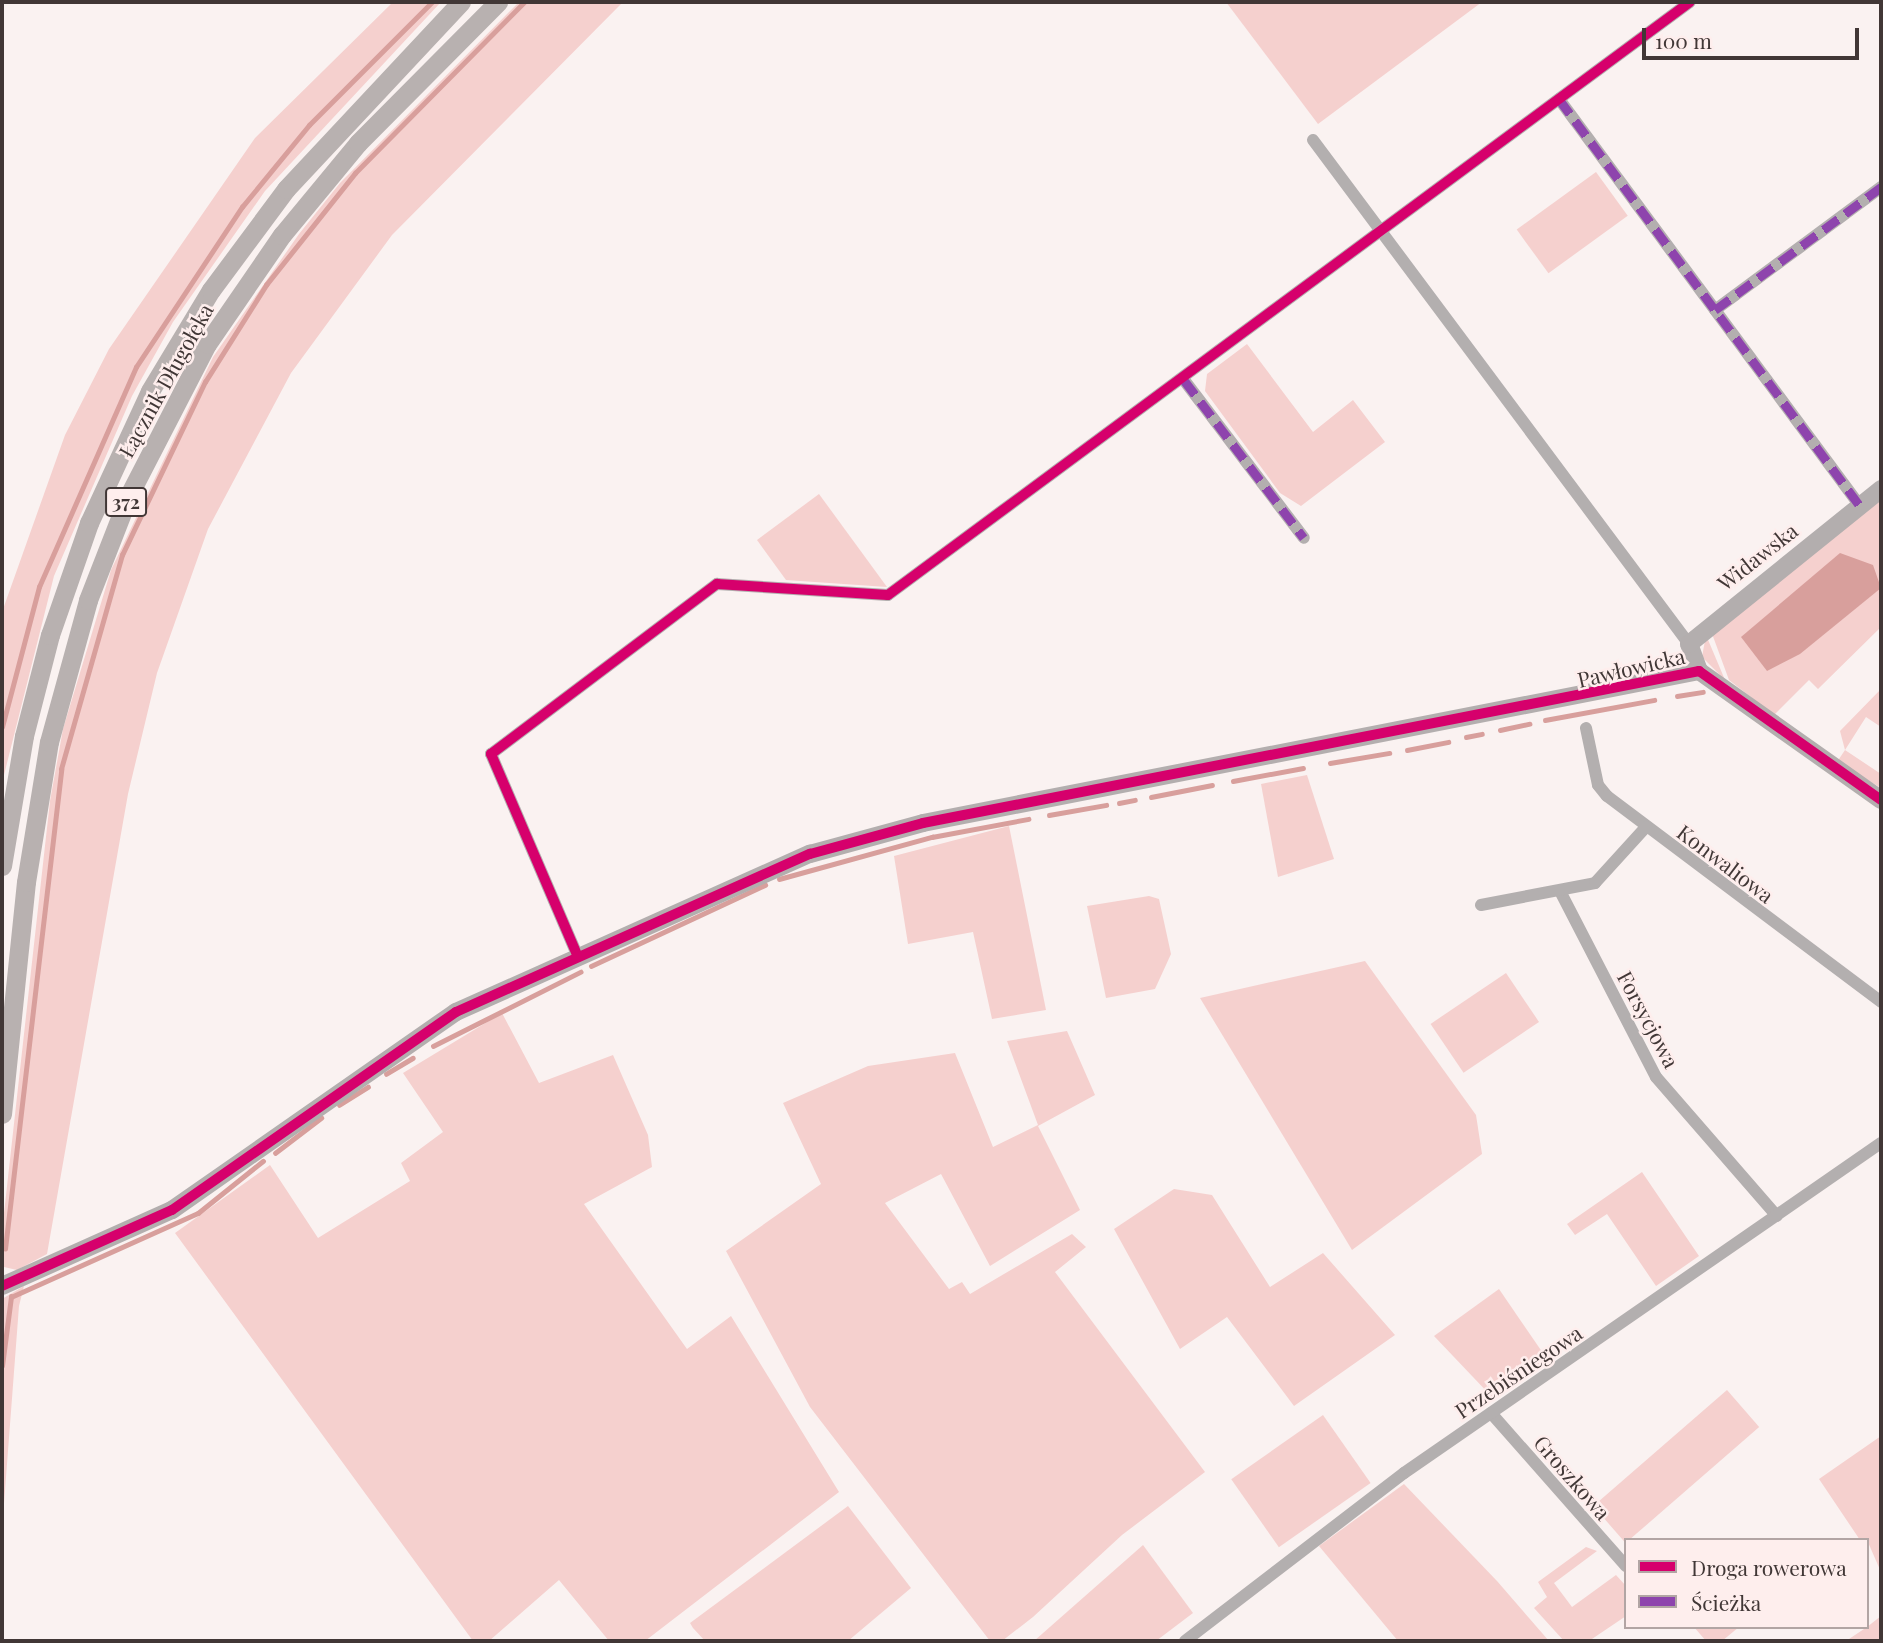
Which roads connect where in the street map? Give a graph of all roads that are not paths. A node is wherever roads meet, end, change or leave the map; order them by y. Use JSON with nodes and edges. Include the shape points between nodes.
{"nodes":[{"id":1,"x":461,"y":2,"type":"edge"},
{"id":2,"x":498,"y":2,"type":"edge"},
{"id":3,"x":1690,"y":2,"type":"edge"},
{"id":4,"x":1559,"y":99,"type":"junction"},
{"id":5,"x":1313,"y":140,"type":"dead end"},
{"id":6,"x":1881,"y":187,"type":"edge"},
{"id":7,"x":1382,"y":233,"type":"junction"},
{"id":8,"x":1715,"y":310,"type":"junction"},
{"id":9,"x":1184,"y":380,"type":"junction"},
{"id":10,"x":1881,"y":489,"type":"edge"},
{"id":11,"x":1860,"y":506,"type":"junction"},
{"id":12,"x":1304,"y":538,"type":"dead end"},
{"id":13,"x":1689,"y":644,"type":"junction"},
{"id":14,"x":1699,"y":671,"type":"junction"},
{"id":15,"x":1586,"y":728,"type":"dead end"},
{"id":16,"x":1881,"y":800,"type":"edge"},
{"id":17,"x":1646,"y":827,"type":"junction"},
{"id":18,"x":2,"y":866,"type":"edge"},
{"id":19,"x":1560,"y":891,"type":"junction"},
{"id":20,"x":1481,"y":905,"type":"dead end"},
{"id":21,"x":578,"y":957,"type":"junction"},
{"id":22,"x":1881,"y":1002,"type":"edge"},
{"id":23,"x":2,"y":1114,"type":"edge"},
{"id":24,"x":1881,"y":1143,"type":"edge"},
{"id":25,"x":1777,"y":1216,"type":"junction"},
{"id":26,"x":2,"y":1286,"type":"edge"},
{"id":27,"x":1491,"y":1413,"type":"junction"},
{"id":28,"x":1624,"y":1564,"type":"edge"},
{"id":29,"x":1185,"y":1641,"type":"edge"}],
"edges":[{"from":1,"to":18,"type":"main road","name":"Łącznik Długołęka","number":"372","via":[[278,198],[211,290],[150,391],[102,492],[58,610],[26,726]]},
{"from":2,"to":23,"type":"main road","name":"Łącznik Długołęka","number":"372","via":[[381,119],[282,235],[207,344],[129,495],[88,600],[48,742],[26,882]]},
{"from":3,"to":4,"type":"street"},
{"from":4,"to":7,"type":"street"},
{"from":4,"to":8,"type":"street"},
{"from":5,"to":7,"type":"street"},
{"from":6,"to":8,"type":"street"},
{"from":7,"to":9,"type":"street"},
{"from":7,"to":13,"type":"street"},
{"from":8,"to":11,"type":"street"},
{"from":9,"to":12,"type":"street"},
{"from":9,"to":21,"type":"street","via":[[888,595],[717,584],[491,754]]},
{"from":10,"to":11,"type":"street","name":"Widawska"},
{"from":11,"to":13,"type":"street","name":"Widawska"},
{"from":13,"to":14,"type":"street"},
{"from":14,"to":16,"type":"street","name":"Pawłowicka"},
{"from":14,"to":21,"type":"street","name":"Pawłowicka","via":[[898,830],[810,854]]},
{"from":15,"to":17,"type":"street","name":"Konwaliowa","via":[[1598,785]]},
{"from":17,"to":19,"type":"street","via":[[1610,873]]},
{"from":17,"to":22,"type":"street","name":"Konwaliowa"},
{"from":19,"to":20,"type":"street"},
{"from":19,"to":25,"type":"street","name":"Forsycjowa","via":[[1656,1077]]},
{"from":21,"to":26,"type":"street","name":"Pawłowicka","via":[[456,1012],[172,1210]]},
{"from":24,"to":25,"type":"street","name":"Przebiśniegowa"},
{"from":25,"to":27,"type":"street","name":"Przebiśniegowa"},
{"from":27,"to":28,"type":"street","name":"Groszkowa"},
{"from":27,"to":29,"type":"street","name":"Przebiśniegowa"}]}
